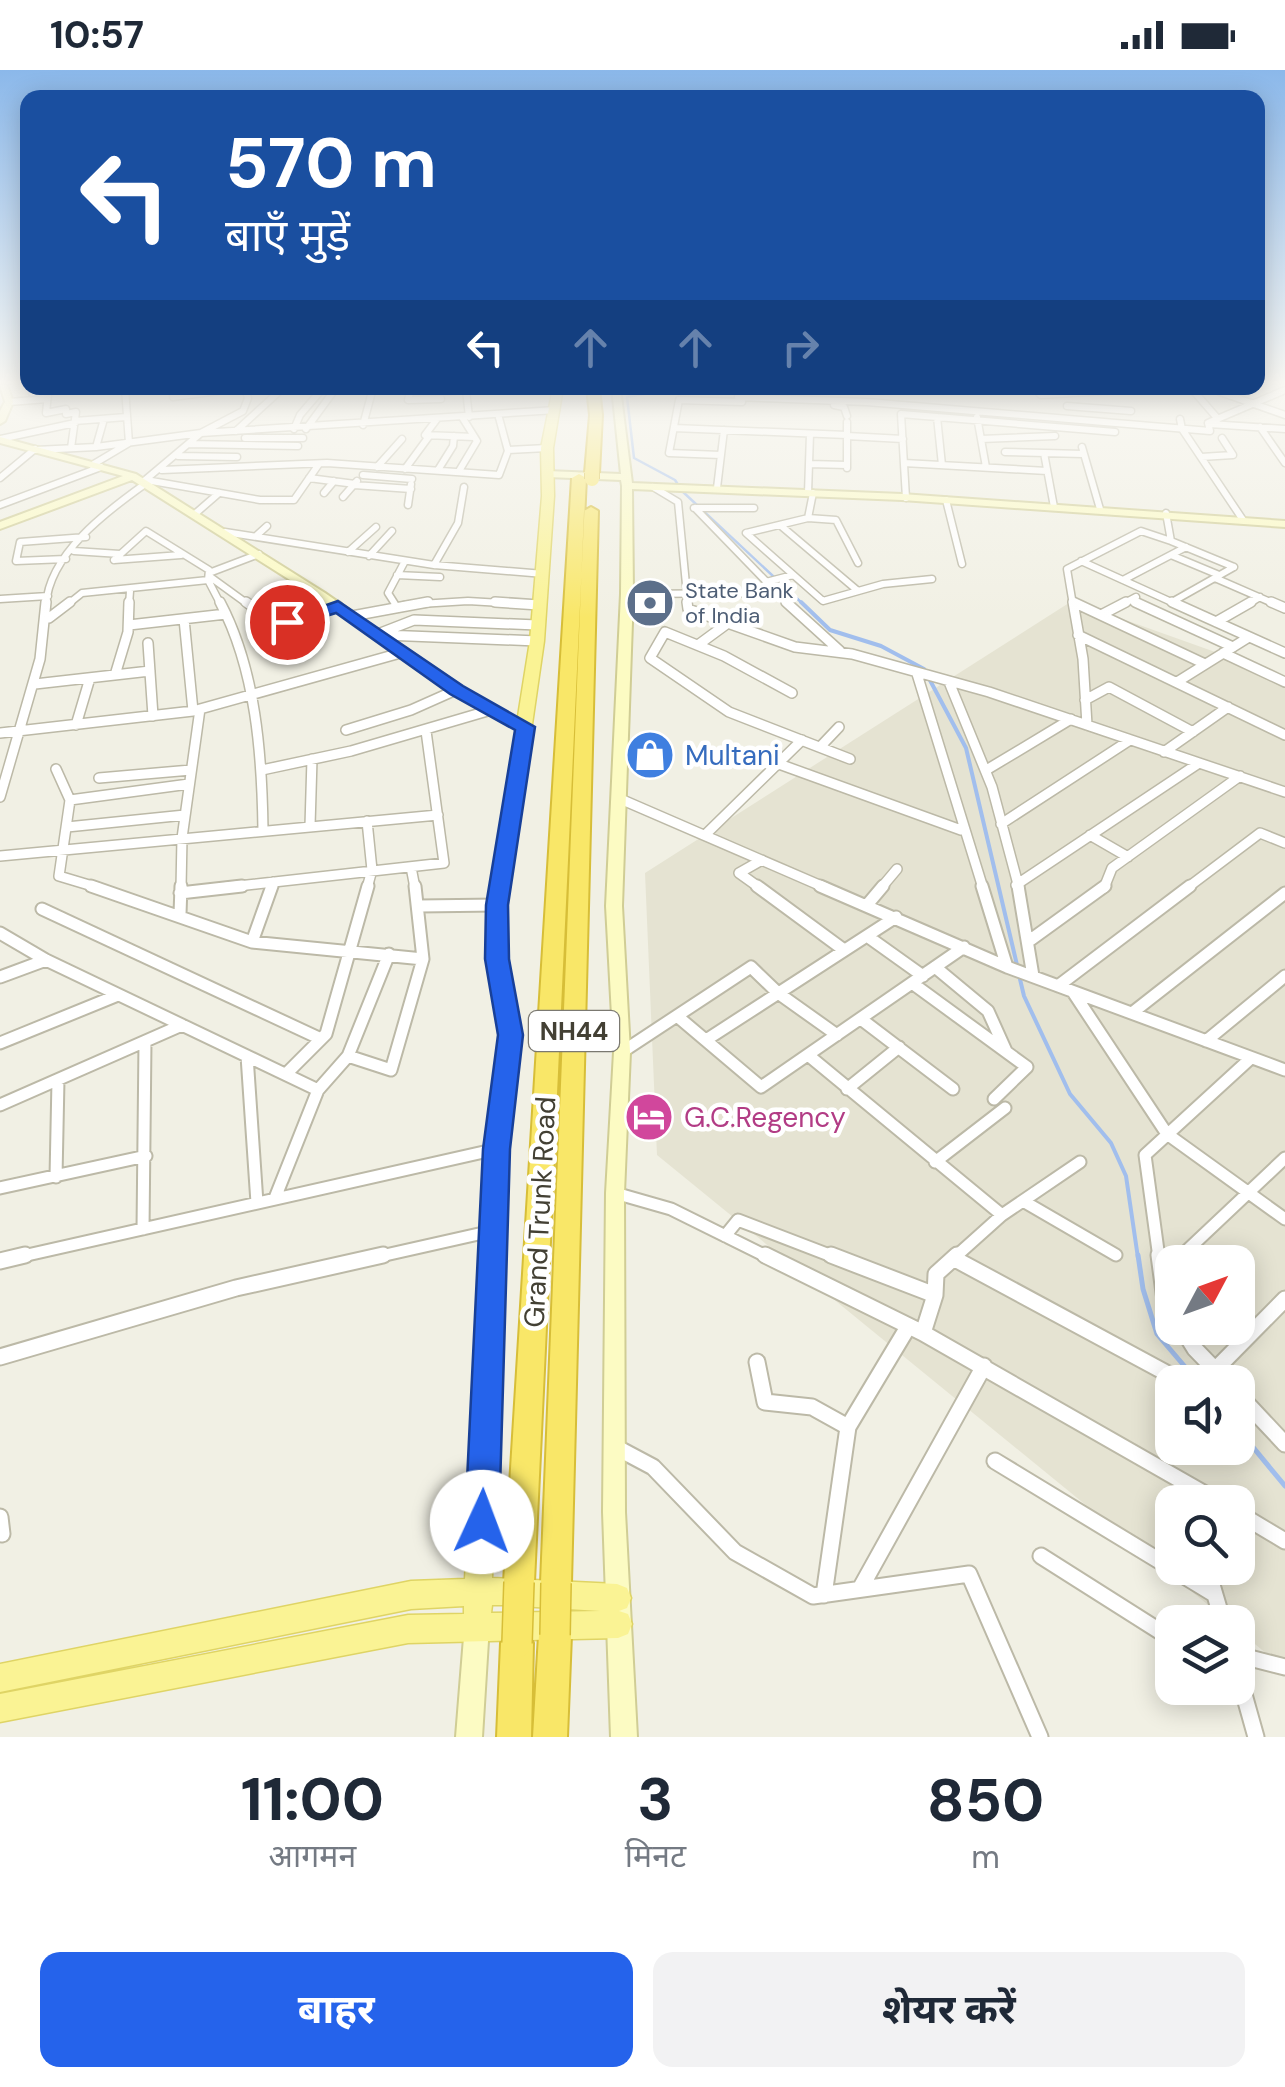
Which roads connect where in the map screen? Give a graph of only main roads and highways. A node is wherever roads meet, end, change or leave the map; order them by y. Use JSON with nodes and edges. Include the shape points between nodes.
{"nodes":[{"id":1,"x":547,"y":463,"type":"edge"},
{"id":2,"x":585,"y":463,"type":"edge"},
{"id":3,"x":588,"y":463,"type":"edge"},
{"id":4,"x":586,"y":475,"type":"junction"},
{"id":5,"x":479,"y":1591,"type":"junction"},
{"id":6,"x":477,"y":1625,"type":"junction"},
{"id":7,"x":0,"y":1678,"type":"edge"},
{"id":8,"x":0,"y":1708,"type":"edge"},
{"id":9,"x":514,"y":1737,"type":"edge"},
{"id":10,"x":550,"y":1737,"type":"edge"}],
"edges":[{"from":1,"to":5,"type":"main road","via":[[538,641],[497,905],[497,959],[510,1035],[497,1149]]},
{"from":2,"to":4,"type":"highway","name":"Grand Trunk Road","number":"NH44"},
{"from":3,"to":4,"type":"highway","name":"Grand Trunk Road","number":"NH44"},
{"from":4,"to":9,"type":"highway","name":"Grand Trunk Road","number":"NH44","bridge":true},
{"from":4,"to":10,"type":"highway","name":"Grand Trunk Road","number":"NH44","bridge":true,"via":[[571,1215]]},
{"from":5,"to":6,"type":"main road"},
{"from":5,"to":6,"type":"main road","via":[[618,1611]]},
{"from":5,"to":7,"type":"main road","via":[[410,1595]]},
{"from":6,"to":8,"type":"main road","via":[[408,1629]]}]}
